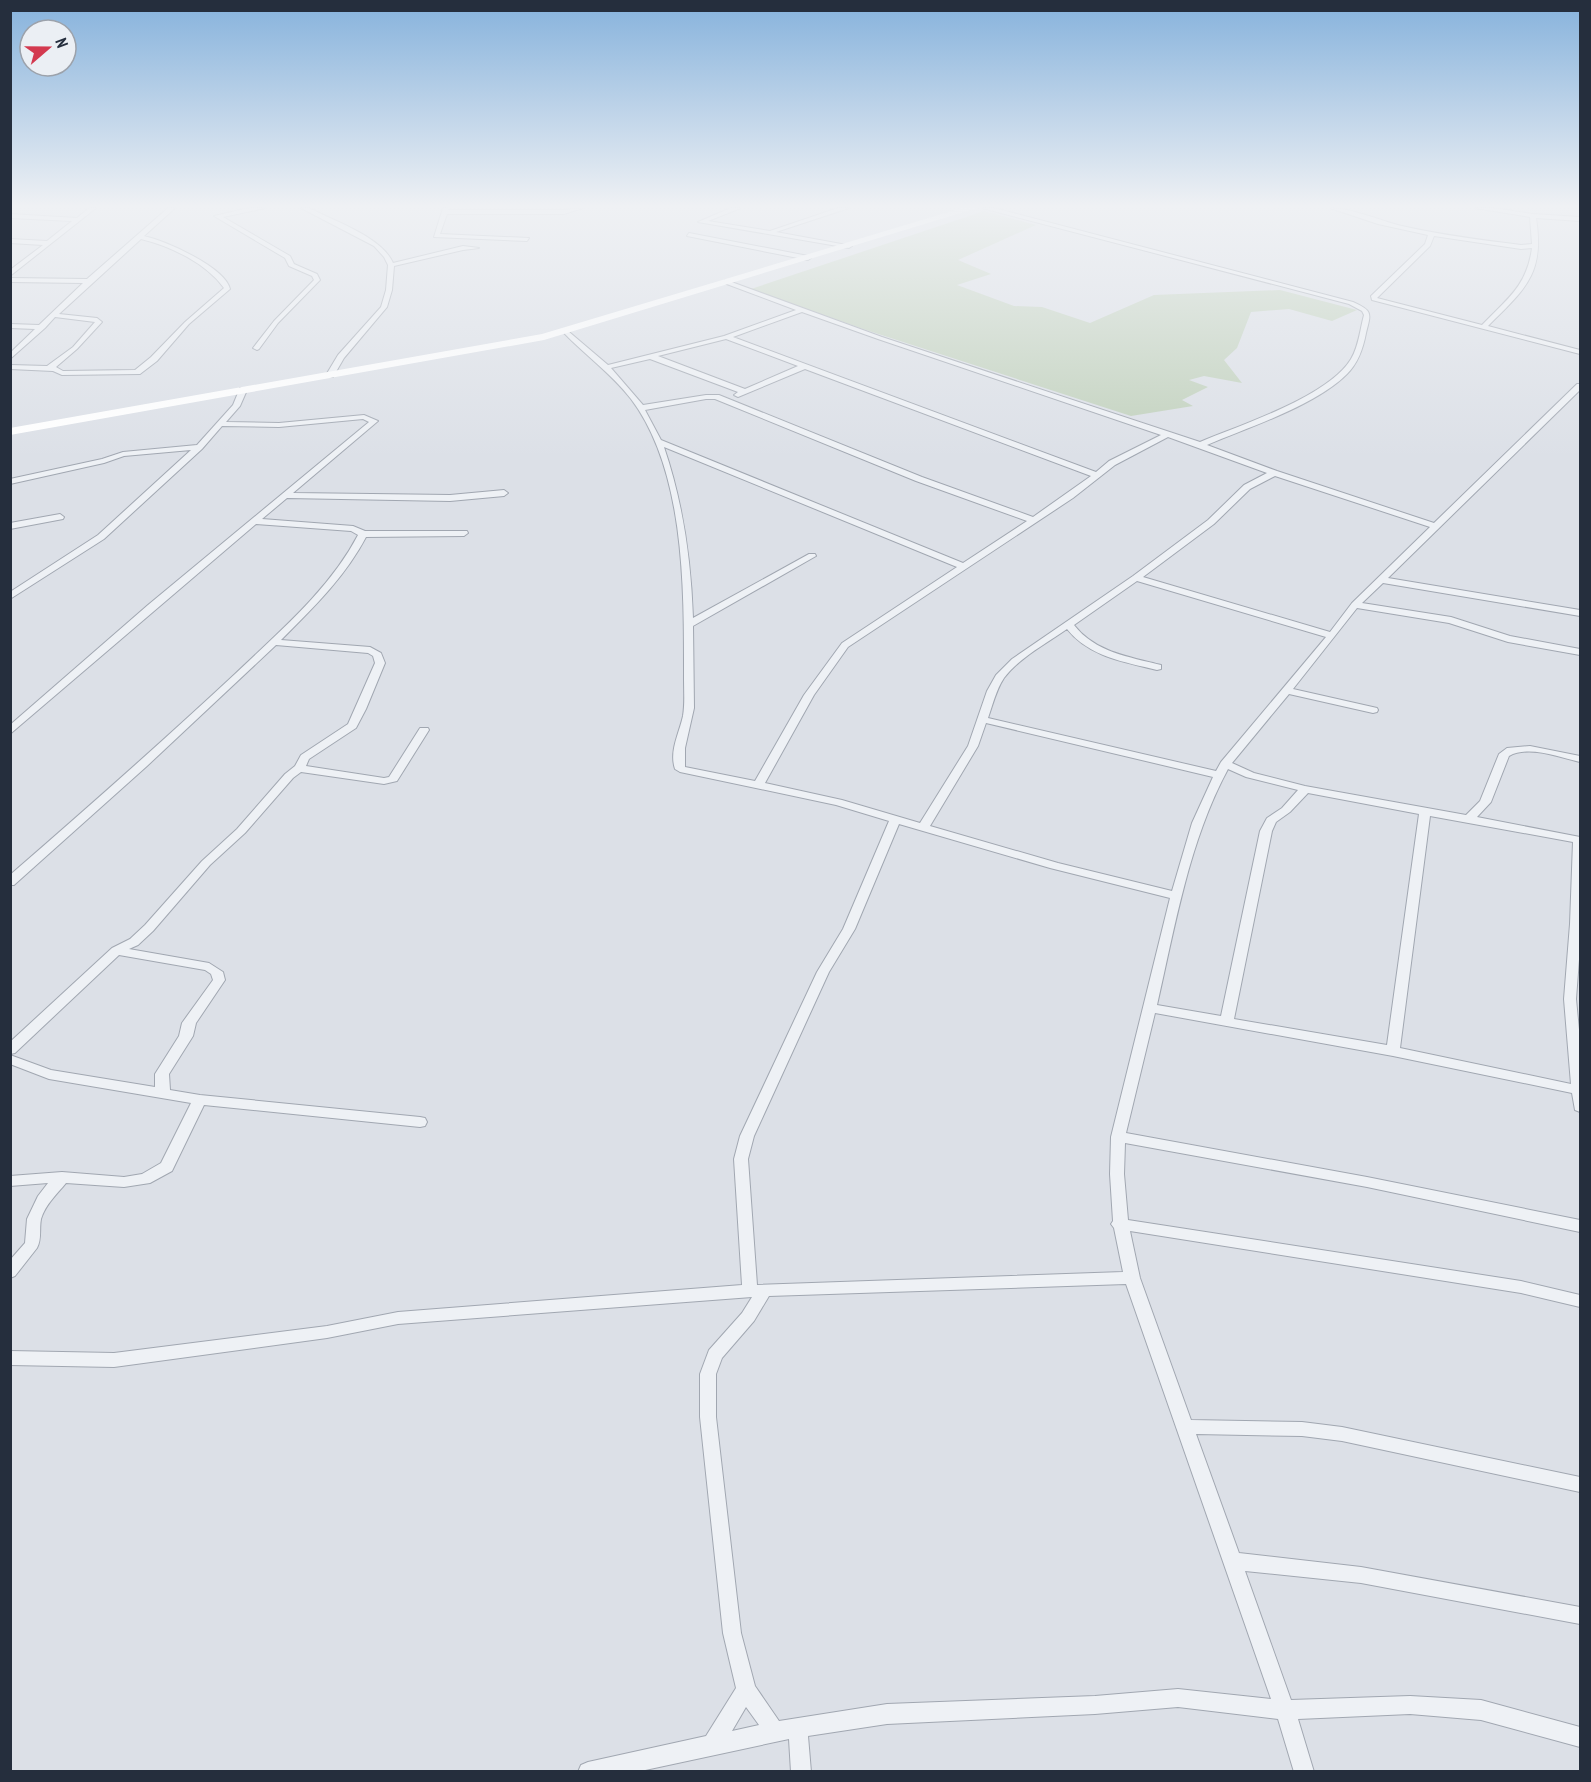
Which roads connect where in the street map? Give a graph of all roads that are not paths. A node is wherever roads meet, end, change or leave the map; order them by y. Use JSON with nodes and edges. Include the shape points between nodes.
{"nodes":[{"id":1,"x":78,"y":291,"type":"edge"},
{"id":2,"x":224,"y":291,"type":"edge"},
{"id":3,"x":306,"y":291,"type":"edge"},
{"id":4,"x":389,"y":291,"type":"edge"},
{"id":5,"x":697,"y":291,"type":"edge"},
{"id":6,"x":751,"y":291,"type":"edge"},
{"id":7,"x":1306,"y":291,"type":"edge"},
{"id":8,"x":1380,"y":291,"type":"edge"},
{"id":9,"x":1520,"y":291,"type":"edge"},
{"id":10,"x":802,"y":310,"type":"junction"},
{"id":11,"x":53,"y":315,"type":"junction"},
{"id":12,"x":10,"y":326,"type":"edge"},
{"id":13,"x":43,"y":327,"type":"junction"},
{"id":14,"x":1483,"y":328,"type":"junction"},
{"id":15,"x":566,"y":332,"type":"junction"},
{"id":16,"x":726,"y":337,"type":"junction"},
{"id":17,"x":257,"y":348,"type":"dead end"},
{"id":18,"x":1581,"y":352,"type":"edge"},
{"id":19,"x":10,"y":357,"type":"edge"},
{"id":20,"x":653,"y":357,"type":"junction"},
{"id":21,"x":10,"y":367,"type":"edge"},
{"id":22,"x":607,"y":367,"type":"junction"},
{"id":23,"x":802,"y":367,"type":"junction"},
{"id":24,"x":50,"y":368,"type":"junction"},
{"id":25,"x":330,"y":375,"type":"junction"},
{"id":26,"x":1581,"y":386,"type":"edge"},
{"id":27,"x":243,"y":390,"type":"junction"},
{"id":28,"x":742,"y":391,"type":"junction"},
{"id":29,"x":1575,"y":398,"type":"edge"},
{"id":30,"x":728,"y":402,"type":"junction"},
{"id":31,"x":641,"y":408,"type":"junction"},
{"id":32,"x":219,"y":424,"type":"junction"},
{"id":33,"x":10,"y":432,"type":"edge"},
{"id":34,"x":1168,"y":434,"type":"junction"},
{"id":35,"x":657,"y":441,"type":"junction"},
{"id":36,"x":1200,"y":445,"type":"junction"},
{"id":37,"x":199,"y":447,"type":"junction"},
{"id":38,"x":1274,"y":473,"type":"junction"},
{"id":39,"x":1097,"y":476,"type":"junction"},
{"id":40,"x":10,"y":482,"type":"edge"},
{"id":41,"x":504,"y":493,"type":"dead end"},
{"id":42,"x":287,"y":495,"type":"junction"},
{"id":43,"x":60,"y":517,"type":"dead end"},
{"id":44,"x":1033,"y":520,"type":"junction"},
{"id":45,"x":256,"y":521,"type":"junction"},
{"id":46,"x":10,"y":526,"type":"edge"},
{"id":47,"x":1434,"y":526,"type":"junction"},
{"id":48,"x":464,"y":533,"type":"dead end"},
{"id":49,"x":363,"y":534,"type":"junction"},
{"id":50,"x":812,"y":556,"type":"dead end"},
{"id":51,"x":963,"y":566,"type":"junction"},
{"id":52,"x":1136,"y":578,"type":"junction"},
{"id":53,"x":1383,"y":580,"type":"junction"},
{"id":54,"x":10,"y":596,"type":"edge"},
{"id":55,"x":1355,"y":605,"type":"junction"},
{"id":56,"x":1580,"y":610,"type":"edge"},
{"id":57,"x":688,"y":625,"type":"junction"},
{"id":58,"x":1069,"y":625,"type":"junction"},
{"id":59,"x":1332,"y":636,"type":"junction"},
{"id":60,"x":274,"y":642,"type":"junction"},
{"id":61,"x":1581,"y":652,"type":"edge"},
{"id":62,"x":1157,"y":667,"type":"dead end"},
{"id":63,"x":1288,"y":691,"type":"junction"},
{"id":64,"x":1372,"y":710,"type":"dead end"},
{"id":65,"x":981,"y":719,"type":"junction"},
{"id":66,"x":424,"y":730,"type":"dead end"},
{"id":67,"x":10,"y":731,"type":"edge"},
{"id":68,"x":1581,"y":759,"type":"edge"},
{"id":69,"x":299,"y":768,"type":"junction"},
{"id":70,"x":1222,"y":770,"type":"junction"},
{"id":71,"x":759,"y":784,"type":"junction"},
{"id":72,"x":1305,"y":789,"type":"junction"},
{"id":73,"x":1425,"y":812,"type":"junction"},
{"id":74,"x":896,"y":818,"type":"junction"},
{"id":75,"x":1469,"y":819,"type":"junction"},
{"id":76,"x":924,"y":826,"type":"junction"},
{"id":77,"x":1580,"y":840,"type":"edge"},
{"id":78,"x":10,"y":882,"type":"edge"},
{"id":79,"x":1176,"y":896,"type":"junction"},
{"id":80,"x":1579,"y":925,"type":"edge"},
{"id":81,"x":116,"y":951,"type":"junction"},
{"id":82,"x":1150,"y":1008,"type":"junction"},
{"id":83,"x":1227,"y":1021,"type":"junction"},
{"id":84,"x":10,"y":1050,"type":"edge"},
{"id":85,"x":1392,"y":1051,"type":"junction"},
{"id":86,"x":10,"y":1059,"type":"edge"},
{"id":87,"x":1578,"y":1090,"type":"junction"},
{"id":88,"x":164,"y":1094,"type":"junction"},
{"id":89,"x":200,"y":1100,"type":"junction"},
{"id":90,"x":1581,"y":1107,"type":"edge"},
{"id":91,"x":420,"y":1122,"type":"dead end"},
{"id":92,"x":1118,"y":1137,"type":"junction"},
{"id":93,"x":62,"y":1177,"type":"junction"},
{"id":94,"x":10,"y":1181,"type":"edge"},
{"id":95,"x":1119,"y":1224,"type":"junction"},
{"id":96,"x":1581,"y":1226,"type":"edge"},
{"id":97,"x":10,"y":1272,"type":"edge"},
{"id":98,"x":1132,"y":1278,"type":"junction"},
{"id":99,"x":758,"y":1291,"type":"junction"},
{"id":100,"x":1581,"y":1301,"type":"edge"},
{"id":101,"x":10,"y":1359,"type":"edge"},
{"id":102,"x":1185,"y":1427,"type":"junction"},
{"id":103,"x":1581,"y":1484,"type":"edge"},
{"id":104,"x":1232,"y":1561,"type":"junction"},
{"id":105,"x":1581,"y":1615,"type":"edge"},
{"id":106,"x":746,"y":1690,"type":"junction"},
{"id":107,"x":1285,"y":1710,"type":"junction"},
{"id":108,"x":798,"y":1727,"type":"junction"},
{"id":109,"x":775,"y":1731,"type":"junction"},
{"id":110,"x":1581,"y":1737,"type":"edge"},
{"id":111,"x":711,"y":1746,"type":"junction"},
{"id":112,"x":588,"y":1772,"type":"edge"},
{"id":113,"x":801,"y":1772,"type":"edge"},
{"id":114,"x":1304,"y":1772,"type":"edge"}],
"edges":[{"from":1,"to":11,"type":"street"},
{"from":2,"to":24,"type":"street","via":[[137,372],[62,373]]},
{"from":3,"to":17,"type":"street"},
{"from":4,"to":25,"type":"street","via":[[384,307]]},
{"from":5,"to":15,"type":"main road"},
{"from":6,"to":10,"type":"street"},
{"from":7,"to":36,"type":"street","via":[[1365,310],[1367,315],[1354,361],[1317,393]]},
{"from":8,"to":14,"type":"street","via":[[1373,298]]},
{"from":9,"to":14,"type":"street"},
{"from":10,"to":16,"type":"street"},
{"from":10,"to":34,"type":"street"},
{"from":11,"to":13,"type":"street"},
{"from":11,"to":24,"type":"street","via":[[99,322]]},
{"from":12,"to":13,"type":"street"},
{"from":13,"to":19,"type":"street"},
{"from":14,"to":18,"type":"street"},
{"from":15,"to":22,"type":"street"},
{"from":15,"to":25,"type":"main road"},
{"from":16,"to":20,"type":"street"},
{"from":16,"to":23,"type":"street"},
{"from":20,"to":22,"type":"street"},
{"from":20,"to":28,"type":"street"},
{"from":21,"to":24,"type":"street"},
{"from":22,"to":31,"type":"street"},
{"from":23,"to":28,"type":"street"},
{"from":23,"to":39,"type":"street"},
{"from":25,"to":27,"type":"main road"},
{"from":26,"to":29,"type":"street"},
{"from":27,"to":32,"type":"street","via":[[236,406]]},
{"from":27,"to":33,"type":"main road"},
{"from":28,"to":30,"type":"street"},
{"from":29,"to":47,"type":"street"},
{"from":30,"to":31,"type":"street","via":[[706,397]]},
{"from":30,"to":44,"type":"street"},
{"from":31,"to":35,"type":"street"},
{"from":32,"to":37,"type":"street"},
{"from":32,"to":42,"type":"street","via":[[279,425],[364,417],[374,421]]},
{"from":34,"to":36,"type":"street"},
{"from":34,"to":39,"type":"street"},
{"from":35,"to":51,"type":"street"},
{"from":35,"to":57,"type":"street","via":[[680,520]]},
{"from":36,"to":38,"type":"street"},
{"from":37,"to":40,"type":"street","via":[[123,454]]},
{"from":37,"to":54,"type":"street","via":[[101,537]]},
{"from":38,"to":47,"type":"street"},
{"from":38,"to":52,"type":"street","via":[[1247,487],[1211,522]]},
{"from":39,"to":44,"type":"street"},
{"from":41,"to":42,"type":"street","via":[[450,498]]},
{"from":42,"to":45,"type":"street"},
{"from":43,"to":46,"type":"street"},
{"from":44,"to":51,"type":"street"},
{"from":45,"to":49,"type":"street","via":[[353,529]]},
{"from":45,"to":67,"type":"street"},
{"from":47,"to":53,"type":"street"},
{"from":48,"to":49,"type":"street"},
{"from":49,"to":60,"type":"street","via":[[363,542],[352,559]]},
{"from":50,"to":57,"type":"street"},
{"from":51,"to":71,"type":"street","via":[[845,645],[805,702]]},
{"from":52,"to":58,"type":"street"},
{"from":52,"to":59,"type":"street"},
{"from":53,"to":55,"type":"street"},
{"from":53,"to":56,"type":"street"},
{"from":55,"to":59,"type":"street"},
{"from":55,"to":61,"type":"street","via":[[1451,620],[1508,639]]},
{"from":57,"to":71,"type":"street","via":[[689,712],[678,766],[690,772]]},
{"from":58,"to":62,"type":"street","via":[[1078,639],[1089,646]]},
{"from":58,"to":65,"type":"street","via":[[1015,661],[1000,677]]},
{"from":59,"to":63,"type":"street"},
{"from":60,"to":69,"type":"street","via":[[370,650],[378,655],[380,663],[352,726],[305,757]]},
{"from":60,"to":78,"type":"street"},
{"from":63,"to":64,"type":"street"},
{"from":63,"to":70,"type":"street"},
{"from":65,"to":70,"type":"street"},
{"from":65,"to":76,"type":"street","via":[[973,746]]},
{"from":66,"to":69,"type":"street","via":[[393,779],[384,781]]},
{"from":68,"to":75,"type":"street","via":[[1533,750],[1507,751],[1485,802]]},
{"from":69,"to":81,"type":"street","via":[[241,831],[206,862],[149,928]]},
{"from":70,"to":72,"type":"street"},
{"from":70,"to":79,"type":"street","via":[[1198,823]]},
{"from":71,"to":74,"type":"street"},
{"from":72,"to":73,"type":"street"},
{"from":72,"to":83,"type":"street","via":[[1286,810],[1271,819],[1266,831]]},
{"from":73,"to":75,"type":"street"},
{"from":73,"to":85,"type":"street"},
{"from":74,"to":76,"type":"street"},
{"from":74,"to":99,"type":"street","via":[[849,929],[823,972],[747,1136],[741,1159]]},
{"from":75,"to":77,"type":"street"},
{"from":76,"to":79,"type":"street","via":[[1054,866]]},
{"from":77,"to":80,"type":"street"},
{"from":79,"to":82,"type":"street"},
{"from":80,"to":87,"type":"street","via":[[1570,999]]},
{"from":81,"to":84,"type":"street"},
{"from":81,"to":88,"type":"street","via":[[209,967],[217,972],[219,980],[189,1023],[186,1036],[162,1074]]},
{"from":82,"to":83,"type":"street"},
{"from":82,"to":92,"type":"street"},
{"from":83,"to":85,"type":"street"},
{"from":85,"to":87,"type":"street"},
{"from":86,"to":88,"type":"street","via":[[49,1074]]},
{"from":87,"to":90,"type":"street"},
{"from":88,"to":89,"type":"street"},
{"from":89,"to":91,"type":"street"},
{"from":89,"to":93,"type":"street","via":[[167,1167],[158,1174],[124,1182]]},
{"from":92,"to":95,"type":"street","via":[[1115,1175]]},
{"from":92,"to":96,"type":"street"},
{"from":93,"to":94,"type":"street"},
{"from":93,"to":97,"type":"street","via":[[43,1200],[34,1219],[32,1245]]},
{"from":95,"to":98,"type":"street"},
{"from":95,"to":100,"type":"street","via":[[1521,1287]]},
{"from":98,"to":99,"type":"street"},
{"from":98,"to":102,"type":"street"},
{"from":99,"to":101,"type":"street","via":[[398,1318],[327,1332],[114,1360]]},
{"from":99,"to":106,"type":"street","via":[[748,1317],[715,1355],[708,1374],[708,1417],[732,1633]]},
{"from":102,"to":103,"type":"street","via":[[1302,1429],[1342,1434]]},
{"from":102,"to":104,"type":"street"},
{"from":104,"to":105,"type":"street","via":[[1361,1575]]},
{"from":104,"to":107,"type":"street"},
{"from":106,"to":109,"type":"street"},
{"from":106,"to":111,"type":"street"},
{"from":107,"to":108,"type":"street","via":[[1178,1698],[887,1714]]},
{"from":107,"to":110,"type":"street","via":[[1410,1705],[1481,1710]]},
{"from":107,"to":114,"type":"street"},
{"from":108,"to":109,"type":"street"},
{"from":108,"to":113,"type":"street"},
{"from":109,"to":111,"type":"street"},
{"from":111,"to":112,"type":"street"}]}
